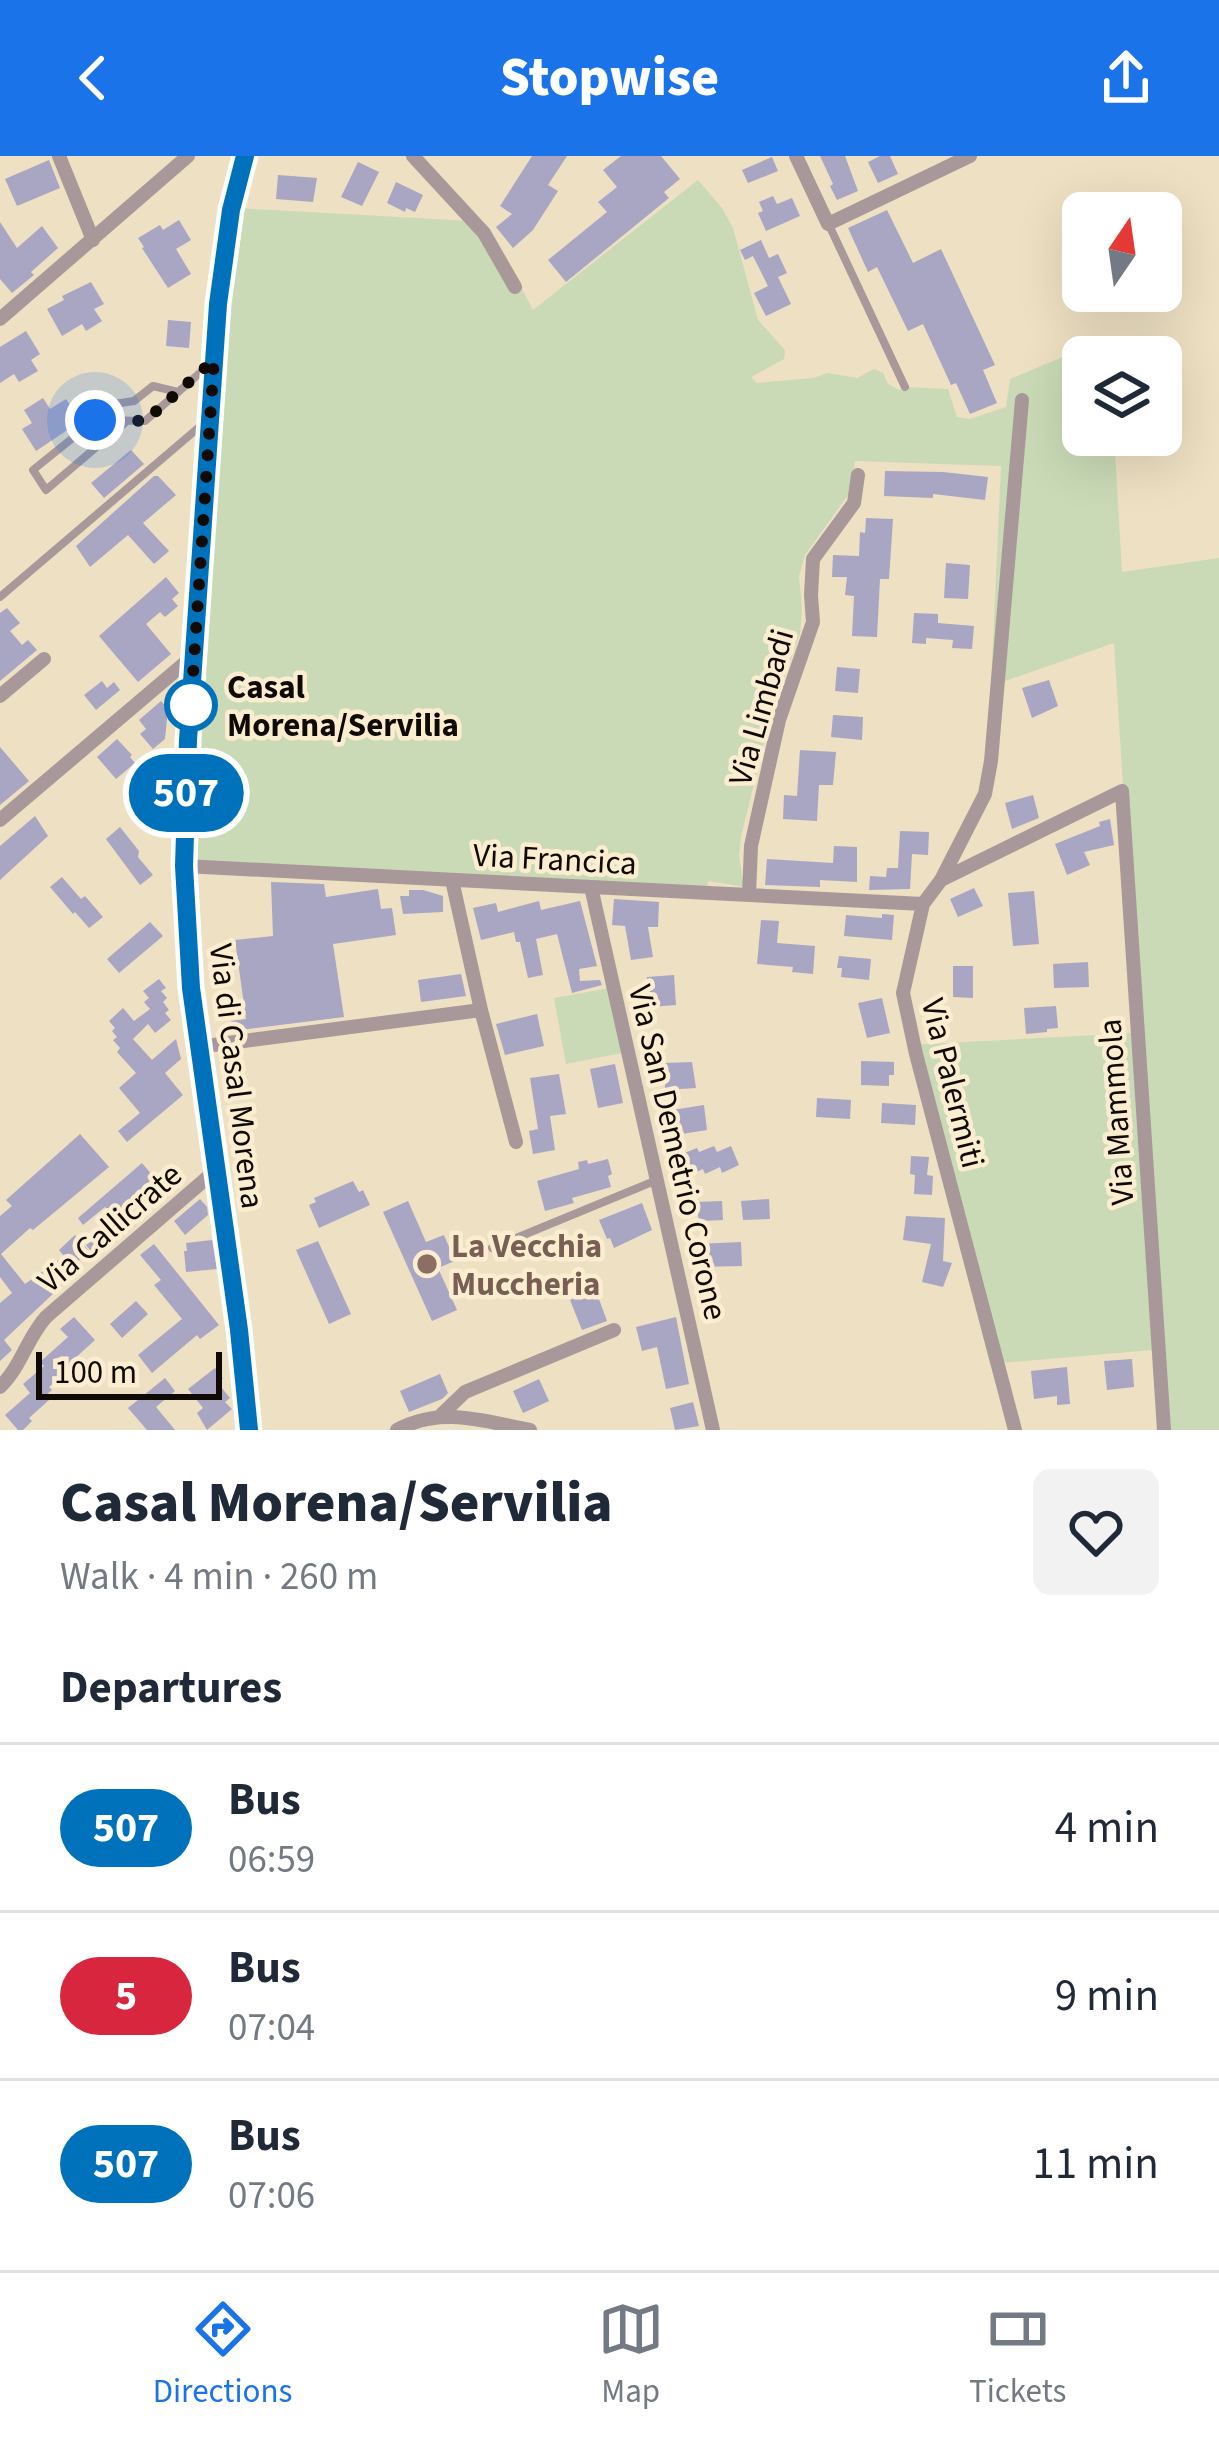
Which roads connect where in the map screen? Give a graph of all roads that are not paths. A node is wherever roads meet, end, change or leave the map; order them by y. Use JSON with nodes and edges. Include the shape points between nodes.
{"nodes":[{"id":1,"x":59,"y":156,"type":"edge"},
{"id":2,"x":188,"y":156,"type":"edge"},
{"id":3,"x":245,"y":156,"type":"edge"},
{"id":4,"x":413,"y":156,"type":"edge"},
{"id":5,"x":796,"y":156,"type":"edge"},
{"id":6,"x":970,"y":156,"type":"edge"},
{"id":7,"x":828,"y":224,"type":"junction"},
{"id":8,"x":93,"y":240,"type":"junction"},
{"id":9,"x":515,"y":287,"type":"dead end"},
{"id":10,"x":0,"y":319,"type":"edge"},
{"id":11,"x":214,"y":360,"type":"junction"},
{"id":12,"x":905,"y":387,"type":"dead end"},
{"id":13,"x":178,"y":392,"type":"junction"},
{"id":14,"x":1022,"y":400,"type":"dead end"},
{"id":15,"x":211,"y":418,"type":"junction"},
{"id":16,"x":114,"y":420,"type":"junction"},
{"id":17,"x":127,"y":421,"type":"junction"},
{"id":18,"x":858,"y":475,"type":"dead end"},
{"id":19,"x":0,"y":597,"type":"edge"},
{"id":20,"x":195,"y":654,"type":"junction"},
{"id":21,"x":44,"y":658,"type":"dead end"},
{"id":22,"x":0,"y":696,"type":"edge"},
{"id":23,"x":0,"y":820,"type":"edge"},
{"id":24,"x":184,"y":866,"type":"junction"},
{"id":25,"x":452,"y":880,"type":"junction"},
{"id":26,"x":941,"y":880,"type":"junction"},
{"id":27,"x":591,"y":887,"type":"junction"},
{"id":28,"x":749,"y":895,"type":"junction"},
{"id":29,"x":923,"y":904,"type":"junction"},
{"id":30,"x":481,"y":1010,"type":"junction"},
{"id":31,"x":198,"y":1046,"type":"junction"},
{"id":32,"x":516,"y":1142,"type":"dead end"},
{"id":33,"x":216,"y":1170,"type":"junction"},
{"id":34,"x":658,"y":1180,"type":"junction"},
{"id":35,"x":492,"y":1248,"type":"dead end"},
{"id":36,"x":614,"y":1330,"type":"dead end"},
{"id":37,"x":0,"y":1387,"type":"edge"},
{"id":38,"x":441,"y":1415,"type":"junction"},
{"id":39,"x":249,"y":1430,"type":"edge"},
{"id":40,"x":397,"y":1430,"type":"edge"},
{"id":41,"x":530,"y":1430,"type":"edge"},
{"id":42,"x":713,"y":1430,"type":"edge"},
{"id":43,"x":1016,"y":1430,"type":"edge"},
{"id":44,"x":1164,"y":1430,"type":"edge"}],
"edges":[{"from":1,"to":8,"type":"street"},
{"from":2,"to":8,"type":"street"},
{"from":3,"to":11,"type":"main road","name":"Via di Casal Morena","via":[[223,257]]},
{"from":4,"to":9,"type":"street","via":[[488,237]]},
{"from":5,"to":7,"type":"street"},
{"from":6,"to":7,"type":"street"},
{"from":7,"to":12,"type":"lane"},
{"from":8,"to":10,"type":"street"},
{"from":11,"to":13,"type":"lane"},
{"from":11,"to":15,"type":"main road","name":"Via di Casal Morena"},
{"from":13,"to":16,"type":"lane","via":[[153,386],[114,404]]},
{"from":13,"to":17,"type":"lane","via":[[145,421]]},
{"from":14,"to":26,"type":"street","name":"Via Palermiti","via":[[992,761],[985,794]]},
{"from":15,"to":19,"type":"lane"},
{"from":15,"to":20,"type":"main road","name":"Via di Casal Morena"},
{"from":16,"to":17,"type":"lane"},
{"from":16,"to":17,"type":"lane","via":[[95,420],[33,470],[46,490]]},
{"from":18,"to":28,"type":"street","name":"Via Limbadi","via":[[854,502],[813,560],[813,622],[779,720],[751,846]]},
{"from":20,"to":23,"type":"street"},
{"from":20,"to":24,"type":"main road","name":"Via di Casal Morena"},
{"from":21,"to":22,"type":"street"},
{"from":24,"to":25,"type":"street","name":"Via Francica"},
{"from":24,"to":31,"type":"main road","name":"Via di Casal Morena"},
{"from":25,"to":27,"type":"street","name":"Via Francica"},
{"from":25,"to":30,"type":"street"},
{"from":26,"to":29,"type":"street","name":"Via Palermiti"},
{"from":26,"to":44,"type":"street","name":"Via Mammola","via":[[1122,791]]},
{"from":27,"to":28,"type":"street","name":"Via Francica"},
{"from":27,"to":34,"type":"street","name":"Via San Demetrio Corone"},
{"from":28,"to":29,"type":"street","name":"Via Francica"},
{"from":29,"to":43,"type":"street","name":"Via Palermiti","via":[[903,992]]},
{"from":30,"to":31,"type":"street"},
{"from":30,"to":32,"type":"street"},
{"from":31,"to":33,"type":"main road","name":"Via di Casal Morena"},
{"from":33,"to":37,"type":"street","name":"Via Callicrate","via":[[45,1319]]},
{"from":33,"to":39,"type":"main road","name":"Via di Casal Morena"},
{"from":34,"to":35,"type":"lane"},
{"from":34,"to":42,"type":"street","name":"Via San Demetrio Corone"},
{"from":36,"to":38,"type":"street","via":[[465,1391]]},
{"from":38,"to":40,"type":"street"},
{"from":38,"to":41,"type":"street"}]}
